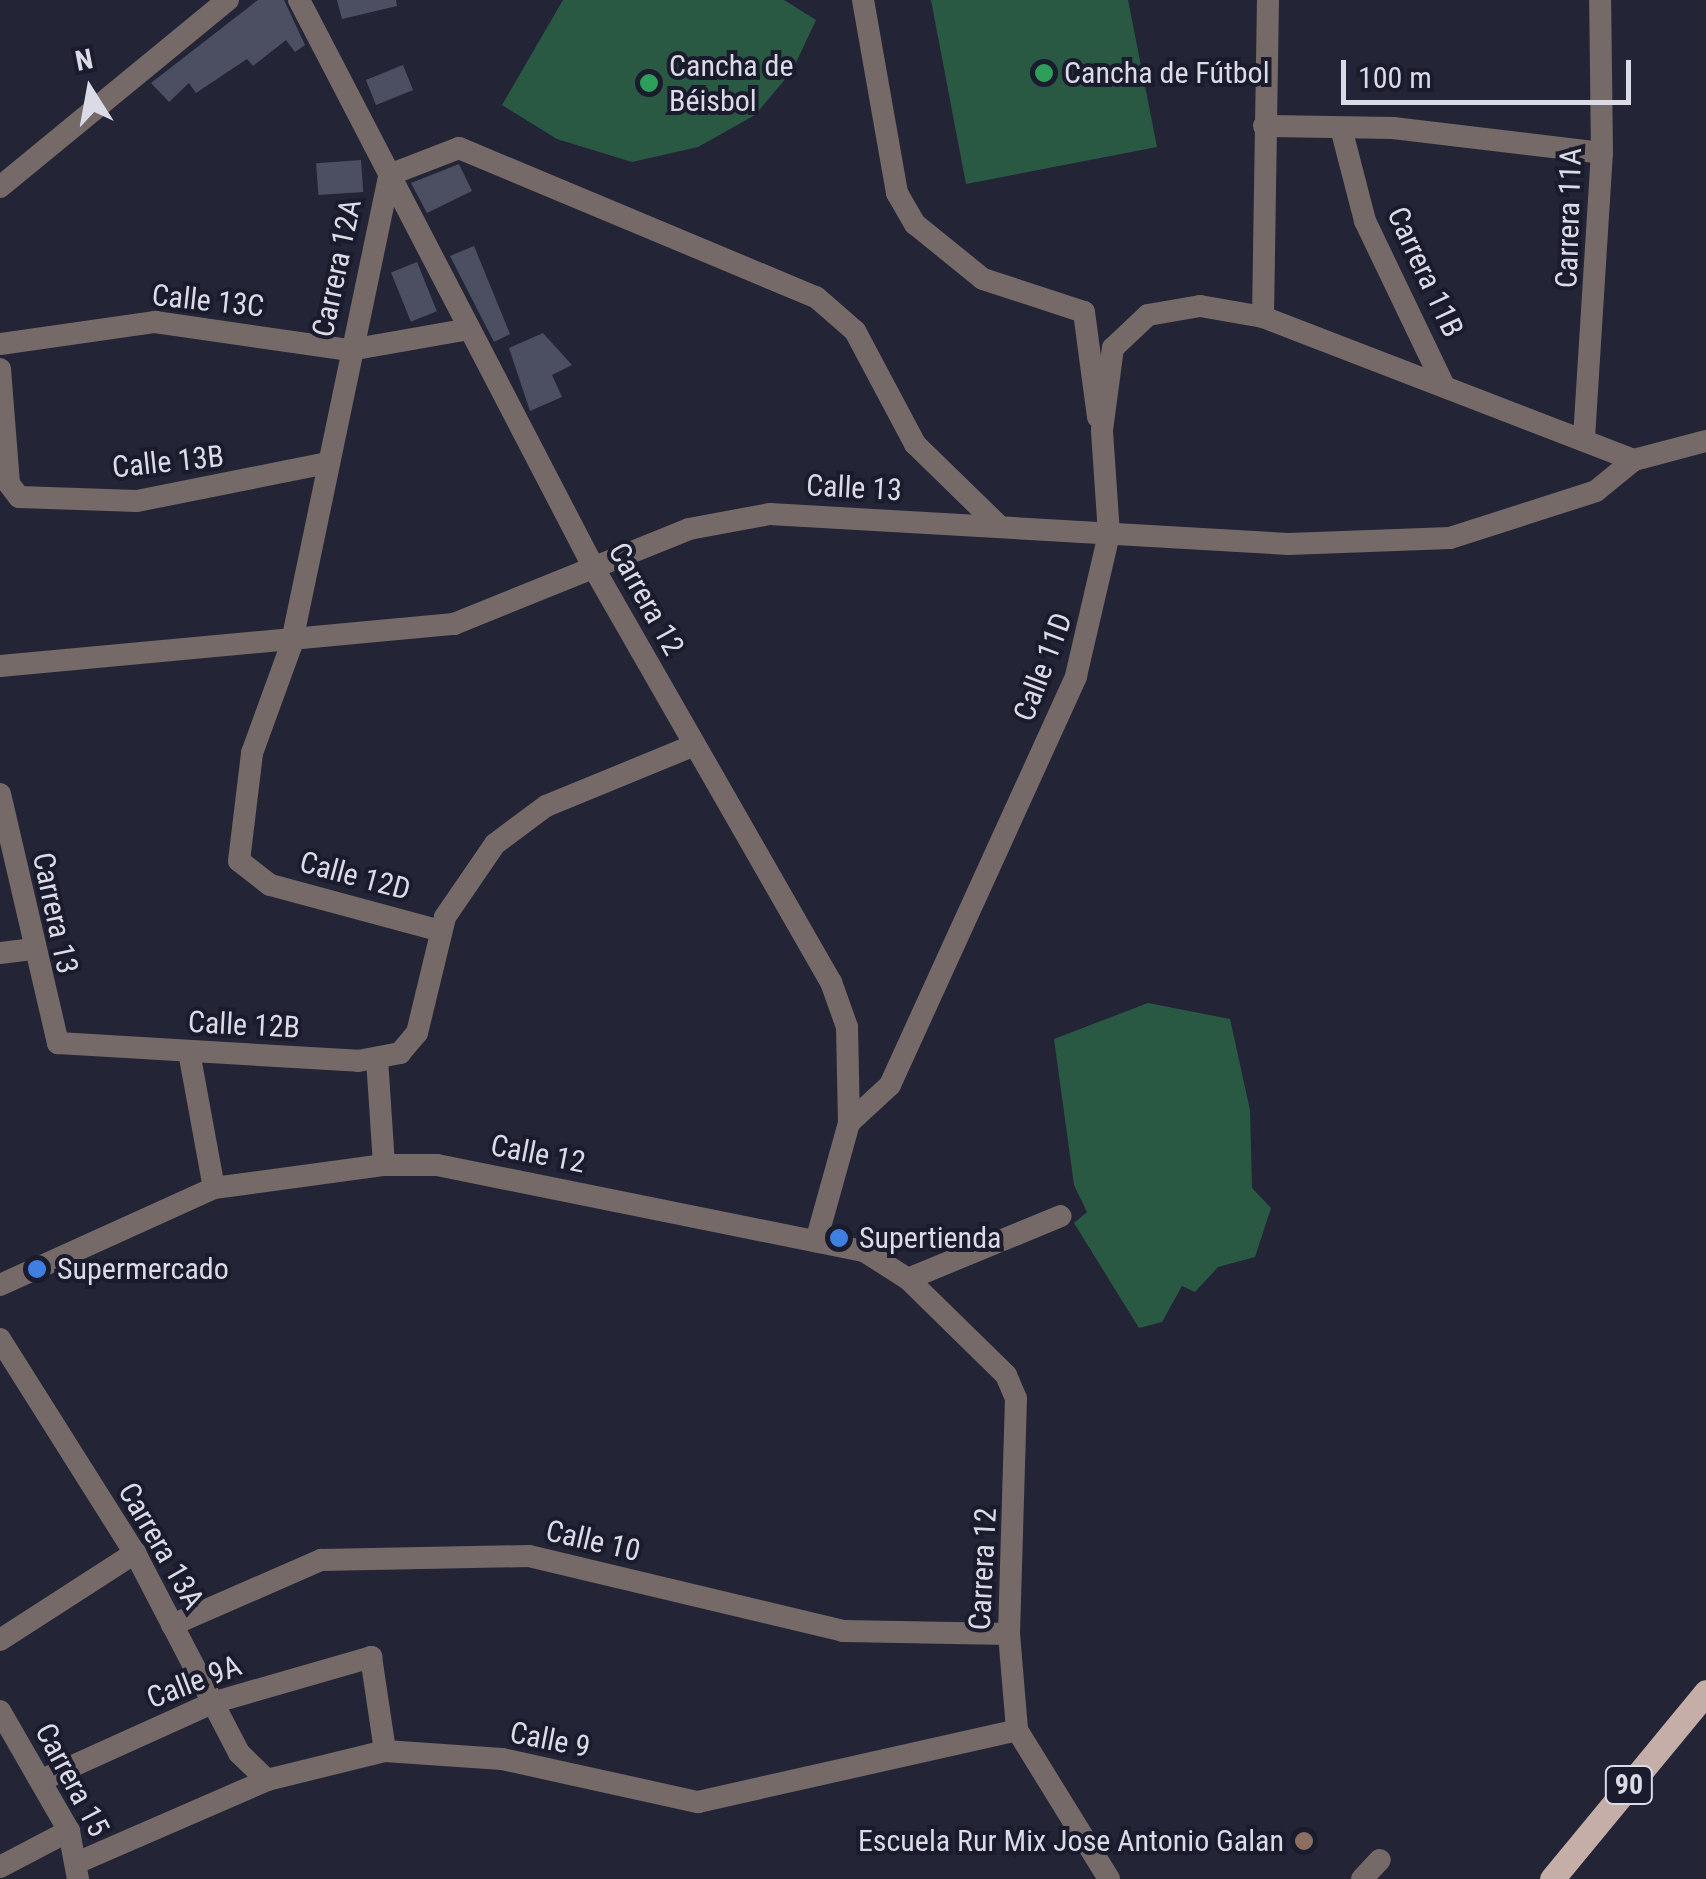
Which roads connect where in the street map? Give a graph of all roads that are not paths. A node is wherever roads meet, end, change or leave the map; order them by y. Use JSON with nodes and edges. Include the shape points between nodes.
{"nodes":[{"id":1,"x":228,"y":0,"type":"edge"},
{"id":2,"x":299,"y":0,"type":"edge"},
{"id":3,"x":863,"y":0,"type":"edge"},
{"id":4,"x":1268,"y":0,"type":"edge"},
{"id":5,"x":1600,"y":0,"type":"edge"},
{"id":6,"x":1264,"y":126,"type":"junction"},
{"id":7,"x":1341,"y":128,"type":"junction"},
{"id":8,"x":1602,"y":153,"type":"junction"},
{"id":9,"x":389,"y":175,"type":"junction"},
{"id":10,"x":0,"y":187,"type":"edge"},
{"id":11,"x":1264,"y":317,"type":"junction"},
{"id":12,"x":469,"y":329,"type":"junction"},
{"id":13,"x":0,"y":344,"type":"edge"},
{"id":14,"x":350,"y":350,"type":"junction"},
{"id":15,"x":0,"y":369,"type":"edge"},
{"id":16,"x":1442,"y":382,"type":"junction"},
{"id":17,"x":1,"y":395,"type":"edge"},
{"id":18,"x":1102,"y":430,"type":"junction"},
{"id":19,"x":1584,"y":438,"type":"junction"},
{"id":20,"x":1706,"y":441,"type":"edge"},
{"id":21,"x":1634,"y":460,"type":"junction"},
{"id":22,"x":327,"y":463,"type":"junction"},
{"id":23,"x":1000,"y":527,"type":"junction"},
{"id":24,"x":1109,"y":534,"type":"junction"},
{"id":25,"x":596,"y":572,"type":"junction"},
{"id":26,"x":290,"y":646,"type":"junction"},
{"id":27,"x":0,"y":666,"type":"edge"},
{"id":28,"x":692,"y":746,"type":"junction"},
{"id":29,"x":0,"y":794,"type":"edge"},
{"id":30,"x":253,"y":878,"type":"joint"},
{"id":31,"x":442,"y":931,"type":"junction"},
{"id":32,"x":32,"y":949,"type":"junction"},
{"id":33,"x":0,"y":952,"type":"edge"},
{"id":34,"x":58,"y":1043,"type":"joint"},
{"id":35,"x":189,"y":1052,"type":"junction"},
{"id":36,"x":377,"y":1059,"type":"junction"},
{"id":37,"x":850,"y":1123,"type":"junction"},
{"id":38,"x":384,"y":1165,"type":"junction"},
{"id":39,"x":214,"y":1188,"type":"junction"},
{"id":40,"x":1061,"y":1216,"type":"dead end"},
{"id":41,"x":816,"y":1241,"type":"junction"},
{"id":42,"x":908,"y":1280,"type":"junction"},
{"id":43,"x":0,"y":1285,"type":"edge"},
{"id":44,"x":0,"y":1339,"type":"edge"},
{"id":45,"x":8,"y":1368,"type":"edge"},
{"id":46,"x":135,"y":1553,"type":"junction"},
{"id":47,"x":172,"y":1625,"type":"junction"},
{"id":48,"x":1008,"y":1634,"type":"junction"},
{"id":49,"x":0,"y":1640,"type":"edge"},
{"id":50,"x":1706,"y":1692,"type":"edge"},
{"id":51,"x":212,"y":1703,"type":"junction"},
{"id":52,"x":0,"y":1711,"type":"edge"},
{"id":53,"x":1017,"y":1730,"type":"junction"},
{"id":54,"x":385,"y":1751,"type":"junction"},
{"id":55,"x":44,"y":1780,"type":"junction"},
{"id":56,"x":267,"y":1780,"type":"junction"},
{"id":57,"x":69,"y":1831,"type":"junction"},
{"id":58,"x":1380,"y":1860,"type":"dead end"},
{"id":59,"x":0,"y":1867,"type":"edge"},
{"id":60,"x":79,"y":1870,"type":"edge"},
{"id":61,"x":1109,"y":1879,"type":"edge"},
{"id":62,"x":1362,"y":1879,"type":"edge"},
{"id":63,"x":1552,"y":1879,"type":"edge"}],
"edges":[{"from":1,"to":10,"type":"street"},
{"from":2,"to":9,"type":"street","name":"Carrera 12"},
{"from":3,"to":18,"type":"street","via":[[897,193],[915,224],[983,279],[1084,312]]},
{"from":4,"to":6,"type":"street"},
{"from":5,"to":8,"type":"street","name":"Carrera 11A"},
{"from":6,"to":7,"type":"street"},
{"from":6,"to":11,"type":"street"},
{"from":7,"to":8,"type":"street"},
{"from":7,"to":16,"type":"street","name":"Carrera 11B","via":[[1365,221]]},
{"from":8,"to":19,"type":"street","name":"Carrera 11A"},
{"from":9,"to":12,"type":"street","name":"Carrera 12"},
{"from":9,"to":14,"type":"street","name":"Carrera 12A"},
{"from":9,"to":23,"type":"street","name":"Carrera 12A","via":[[459,148],[816,297],[855,331],[915,444]]},
{"from":11,"to":16,"type":"street","name":"Calle 11D"},
{"from":11,"to":18,"type":"street","name":"Calle 11D","via":[[1200,306],[1148,314],[1113,348]]},
{"from":12,"to":14,"type":"street","name":"Calle 13C"},
{"from":12,"to":25,"type":"street","name":"Carrera 12"},
{"from":13,"to":14,"type":"street","name":"Calle 13C","via":[[154,322]]},
{"from":14,"to":22,"type":"street","name":"Carrera 12A"},
{"from":15,"to":17,"type":"street"},
{"from":16,"to":19,"type":"street","name":"Calle 11D"},
{"from":17,"to":22,"type":"street","name":"Calle 13B","via":[[13,494],[138,502]]},
{"from":18,"to":24,"type":"street","name":"Calle 11D"},
{"from":19,"to":21,"type":"street","name":"Calle 11D"},
{"from":20,"to":21,"type":"street","name":"Calle 13"},
{"from":21,"to":24,"type":"street","name":"Calle 13","via":[[1596,491],[1450,538],[1289,544]]},
{"from":22,"to":26,"type":"street","name":"Carrera 12A"},
{"from":23,"to":24,"type":"street","name":"Calle 13"},
{"from":23,"to":25,"type":"street","name":"Calle 13","via":[[770,514],[689,529]]},
{"from":24,"to":37,"type":"street","name":"Calle 11D","via":[[1076,676],[890,1086]]},
{"from":25,"to":26,"type":"street","name":"Calle 13","via":[[454,624]]},
{"from":25,"to":28,"type":"street","name":"Carrera 12"},
{"from":26,"to":27,"type":"street","name":"Calle 13","via":[[146,649]]},
{"from":26,"to":30,"type":"street","name":"Carrera 12A","via":[[252,752],[239,861]]},
{"from":28,"to":31,"type":"street","via":[[546,806],[495,844]]},
{"from":28,"to":37,"type":"street","name":"Carrera 12","via":[[831,982],[848,1027]]},
{"from":29,"to":32,"type":"street","name":"Carrera 13"},
{"from":30,"to":31,"type":"street","name":"Calle 12D"},
{"from":31,"to":36,"type":"street","via":[[417,1032],[400,1053]]},
{"from":32,"to":33,"type":"street"},
{"from":32,"to":34,"type":"street","name":"Carrera 13"},
{"from":34,"to":35,"type":"street","name":"Calle 12B"},
{"from":35,"to":36,"type":"street","name":"Calle 12B"},
{"from":35,"to":39,"type":"street"},
{"from":36,"to":38,"type":"street"},
{"from":37,"to":41,"type":"street","name":"Carrera 12"},
{"from":38,"to":39,"type":"street","name":"Calle 12"},
{"from":38,"to":41,"type":"street","name":"Calle 12","via":[[437,1165]]},
{"from":39,"to":43,"type":"street","name":"Calle 12"},
{"from":40,"to":42,"type":"street"},
{"from":41,"to":42,"type":"street","name":"Calle 12","via":[[864,1251]]},
{"from":42,"to":48,"type":"street","name":"Carrera 12","via":[[1006,1375],[1016,1398]]},
{"from":44,"to":45,"type":"street","name":"Carrera 13A"},
{"from":45,"to":46,"type":"street","name":"Carrera 13A"},
{"from":46,"to":47,"type":"street","name":"Carrera 13A"},
{"from":46,"to":49,"type":"street"},
{"from":47,"to":48,"type":"street","name":"Calle 10","via":[[321,1560],[529,1556],[843,1631]]},
{"from":47,"to":51,"type":"street","name":"Carrera 13A"},
{"from":48,"to":53,"type":"street","name":"Carrera 12"},
{"from":50,"to":63,"type":"main road","number":"90"},
{"from":51,"to":54,"type":"street","name":"Calle 9A","via":[[371,1657]]},
{"from":51,"to":55,"type":"street","name":"Calle 9A"},
{"from":51,"to":56,"type":"street","name":"Carrera 13A","via":[[252,1773]]},
{"from":52,"to":55,"type":"street","name":"Carrera 15"},
{"from":53,"to":54,"type":"street","name":"Calle 9","via":[[698,1802],[502,1759]]},
{"from":53,"to":61,"type":"street","name":"Carrera 12"},
{"from":54,"to":56,"type":"street","name":"Calle 9"},
{"from":55,"to":57,"type":"street","name":"Carrera 15"},
{"from":56,"to":60,"type":"street","name":"Calle 9"},
{"from":57,"to":59,"type":"street"},
{"from":57,"to":60,"type":"street","name":"Carrera 15"},
{"from":58,"to":62,"type":"street"}]}
